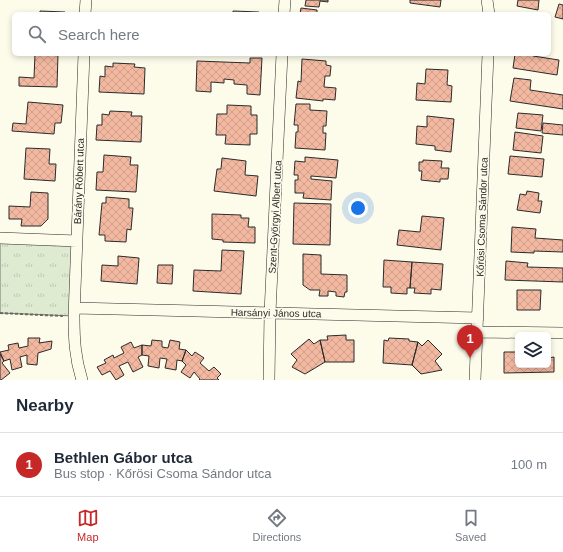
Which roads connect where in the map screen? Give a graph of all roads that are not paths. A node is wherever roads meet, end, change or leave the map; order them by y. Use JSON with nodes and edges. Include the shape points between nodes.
{"nodes":[{"id":1,"x":86,"y":0,"type":"edge"},
{"id":2,"x":285,"y":0,"type":"edge"},
{"id":3,"x":487,"y":0,"type":"edge"},
{"id":4,"x":85,"y":12,"type":"edge"},
{"id":5,"x":284,"y":12,"type":"edge"},
{"id":6,"x":489,"y":12,"type":"edge"},
{"id":7,"x":84,"y":56,"type":"edge"},
{"id":8,"x":282,"y":56,"type":"edge"},
{"id":9,"x":488,"y":56,"type":"edge"},
{"id":10,"x":0,"y":238,"type":"edge"},
{"id":11,"x":77,"y":241,"type":"junction"},
{"id":12,"x":74,"y":312,"type":"junction"},
{"id":13,"x":270,"y":313,"type":"junction"},
{"id":14,"x":478,"y":318,"type":"junction"},
{"id":15,"x":478,"y":332,"type":"junction"},
{"id":16,"x":563,"y":333,"type":"edge"},
{"id":17,"x":82,"y":380,"type":"edge"},
{"id":18,"x":269,"y":380,"type":"edge"},
{"id":19,"x":475,"y":380,"type":"edge"}],
"edges":[{"from":1,"to":4,"type":"street"},
{"from":2,"to":5,"type":"street"},
{"from":3,"to":6,"type":"street"},
{"from":7,"to":11,"type":"street","name":"Bárány Róbert utca"},
{"from":8,"to":13,"type":"street","name":"Szent-Györgyi Albert utca"},
{"from":9,"to":14,"type":"street","name":"Kőrösi Csoma Sándor utca"},
{"from":10,"to":11,"type":"street"},
{"from":11,"to":12,"type":"street","name":"Bárány Róbert utca"},
{"from":12,"to":13,"type":"street","name":"Harsányi János utca"},
{"from":12,"to":17,"type":"street","name":"Bárány Róbert utca","via":[[74,346]]},
{"from":13,"to":14,"type":"street","name":"Harsányi János utca"},
{"from":13,"to":18,"type":"street","name":"Szent-Györgyi Albert utca"},
{"from":14,"to":15,"type":"street","name":"Kőrösi Csoma Sándor utca"},
{"from":15,"to":16,"type":"street"},
{"from":15,"to":19,"type":"street","name":"Kőrösi Csoma Sándor utca"}]}
